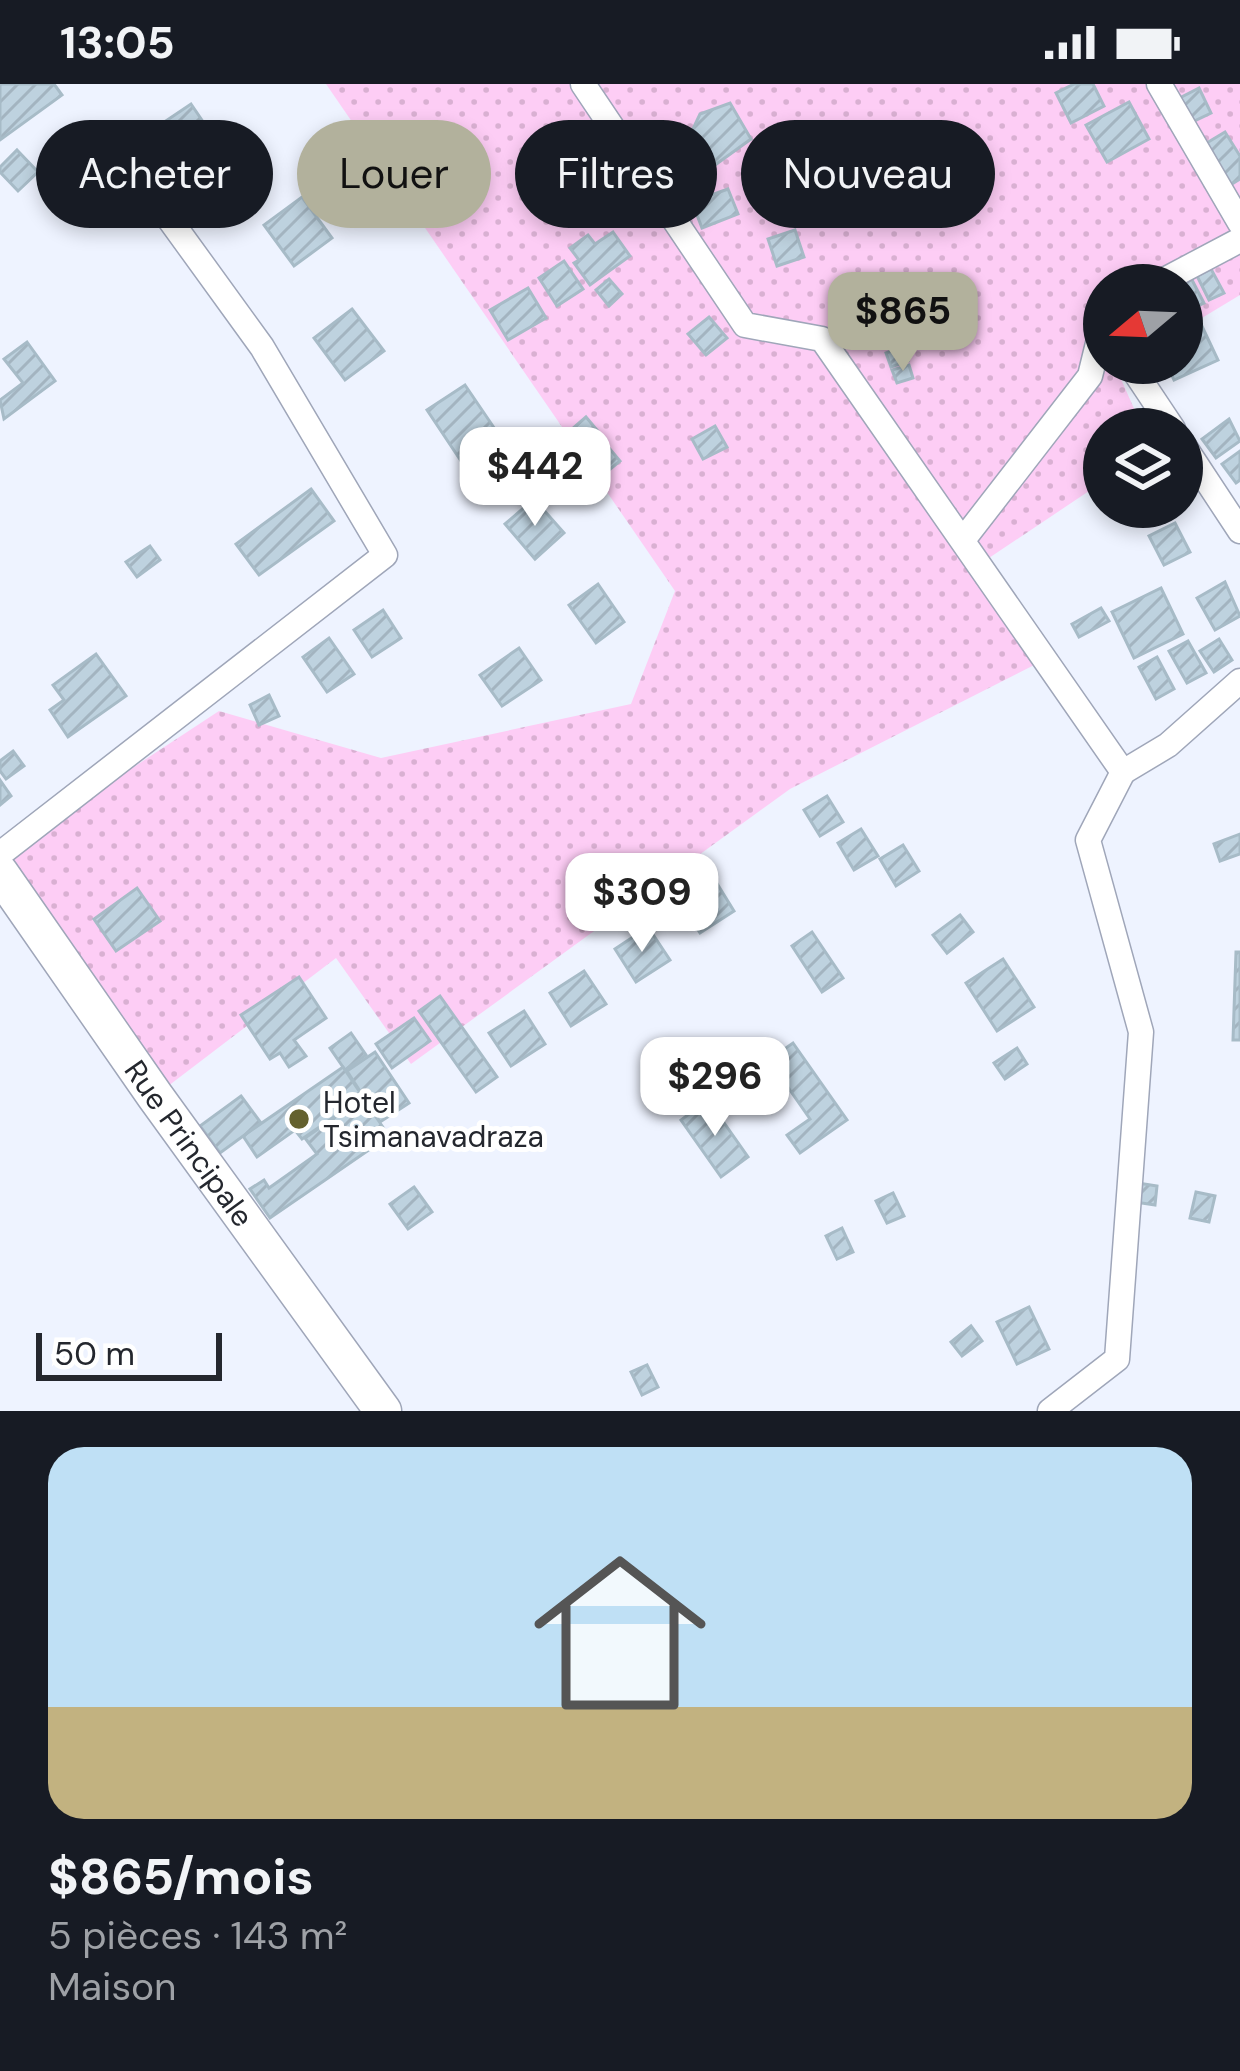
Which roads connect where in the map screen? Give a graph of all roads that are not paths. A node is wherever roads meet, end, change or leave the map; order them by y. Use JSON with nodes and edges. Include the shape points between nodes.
{"nodes":[{"id":1,"x":583,"y":84,"type":"edge"},
{"id":2,"x":1159,"y":84,"type":"edge"},
{"id":3,"x":1240,"y":223,"type":"edge"},
{"id":4,"x":176,"y":228,"type":"edge"},
{"id":5,"x":1240,"y":240,"type":"edge"},
{"id":6,"x":1195,"y":264,"type":"edge"},
{"id":7,"x":1084,"y":384,"type":"edge"},
{"id":8,"x":1203,"y":475,"type":"edge"},
{"id":9,"x":1240,"y":531,"type":"edge"},
{"id":10,"x":962,"y":540,"type":"junction"},
{"id":11,"x":1240,"y":681,"type":"edge"},
{"id":12,"x":1123,"y":772,"type":"junction"},
{"id":13,"x":0,"y":854,"type":"edge"},
{"id":14,"x":0,"y":873,"type":"edge"},
{"id":15,"x":383,"y":1411,"type":"edge"},
{"id":16,"x":1051,"y":1411,"type":"edge"}],
"edges":[{"from":1,"to":10,"type":"street","via":[[746,325],[822,339]]},
{"from":2,"to":3,"type":"street"},
{"from":4,"to":13,"type":"street","via":[[262,347],[385,555]]},
{"from":5,"to":6,"type":"street"},
{"from":7,"to":10,"type":"street"},
{"from":8,"to":9,"type":"street"},
{"from":10,"to":12,"type":"street"},
{"from":11,"to":12,"type":"street","via":[[1168,746]]},
{"from":12,"to":16,"type":"street","via":[[1088,840],[1142,1032],[1118,1359]]},
{"from":14,"to":15,"type":"main road","name":"Rue Principale"}]}
